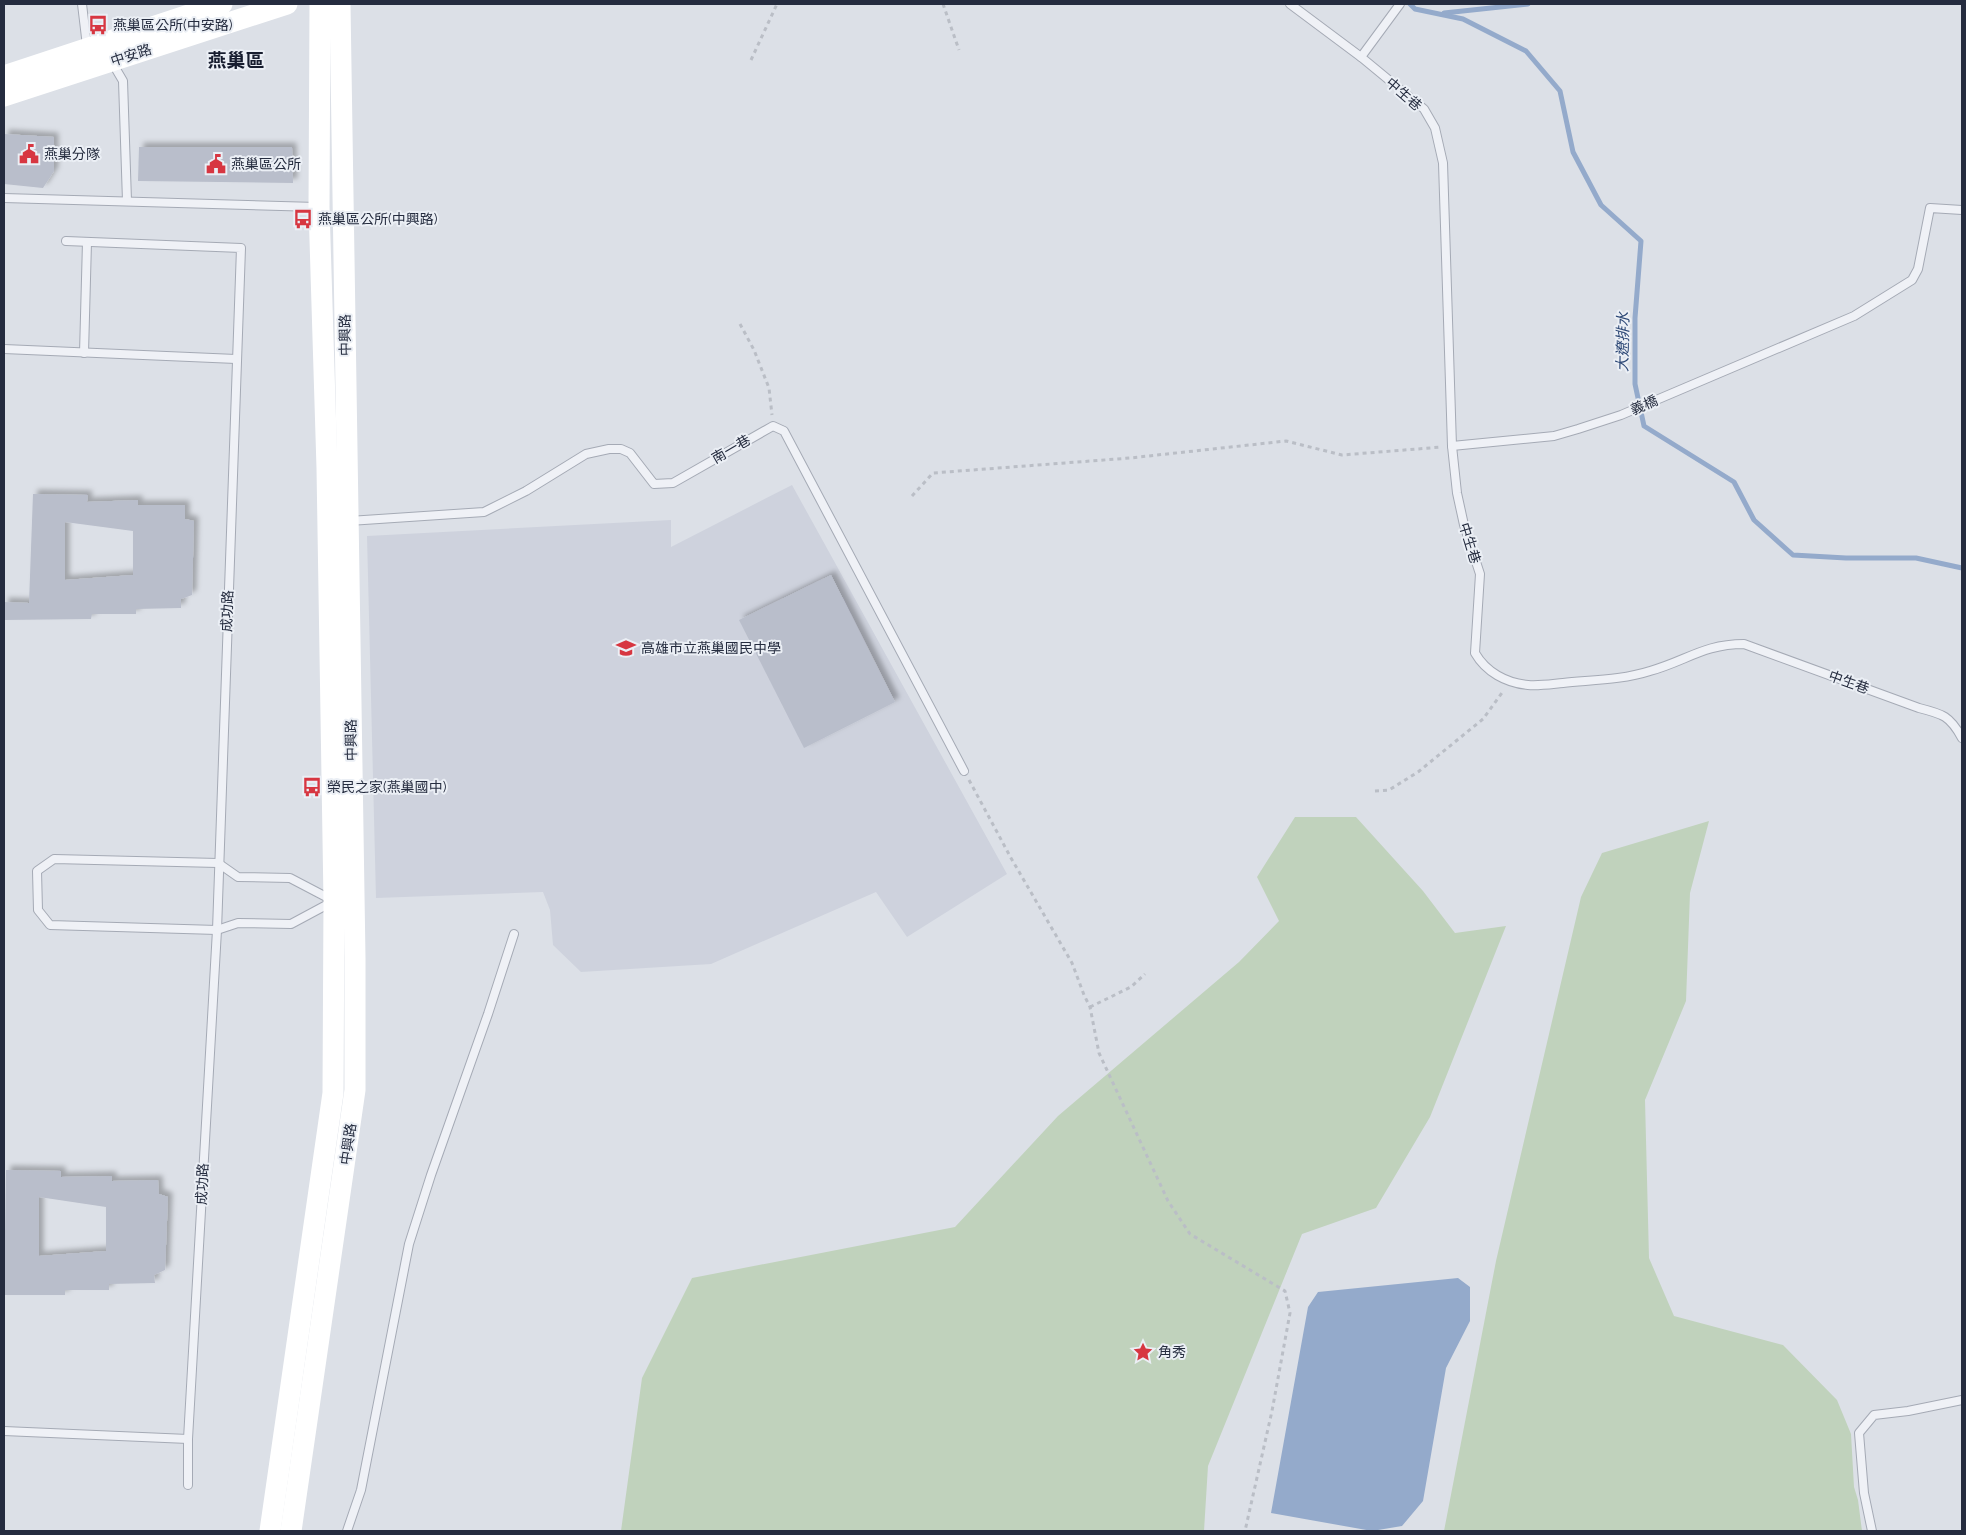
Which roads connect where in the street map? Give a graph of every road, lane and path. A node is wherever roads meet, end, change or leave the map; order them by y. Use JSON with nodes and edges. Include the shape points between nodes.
{"nodes":[{"id":1,"x":82,"y":4,"type":"edge"},
{"id":2,"x":222,"y":4,"type":"edge"},
{"id":3,"x":287,"y":4,"type":"edge"},
{"id":4,"x":320,"y":4,"type":"edge"},
{"id":5,"x":340,"y":4,"type":"edge"},
{"id":6,"x":777,"y":4,"type":"edge"},
{"id":7,"x":943,"y":4,"type":"edge"},
{"id":8,"x":1290,"y":4,"type":"edge"},
{"id":9,"x":1398,"y":6,"type":"edge"},
{"id":10,"x":959,"y":50,"type":"dead end"},
{"id":11,"x":1361,"y":57,"type":"junction"},
{"id":12,"x":89,"y":58,"type":"junction"},
{"id":13,"x":751,"y":60,"type":"dead end"},
{"id":14,"x":111,"y":62,"type":"junction"},
{"id":15,"x":4,"y":76,"type":"edge"},
{"id":16,"x":4,"y":96,"type":"edge"},
{"id":17,"x":4,"y":198,"type":"edge"},
{"id":18,"x":127,"y":201,"type":"junction"},
{"id":19,"x":319,"y":207,"type":"junction"},
{"id":20,"x":1962,"y":210,"type":"edge"},
{"id":21,"x":66,"y":241,"type":"dead end"},
{"id":22,"x":87,"y":242,"type":"junction"},
{"id":23,"x":740,"y":324,"type":"dead end"},
{"id":24,"x":4,"y":349,"type":"edge"},
{"id":25,"x":84,"y":353,"type":"junction"},
{"id":26,"x":236,"y":359,"type":"junction"},
{"id":27,"x":773,"y":426,"type":"junction"},
{"id":28,"x":1452,"y":446,"type":"junction"},
{"id":29,"x":912,"y":496,"type":"dead end"},
{"id":30,"x":337,"y":521,"type":"junction"},
{"id":31,"x":1510,"y":681,"type":"junction"},
{"id":32,"x":1962,"y":738,"type":"edge"},
{"id":33,"x":964,"y":770,"type":"joint"},
{"id":34,"x":1375,"y":791,"type":"dead end"},
{"id":35,"x":218,"y":863,"type":"junction"},
{"id":36,"x":344,"y":902,"type":"junction"},
{"id":37,"x":216,"y":930,"type":"junction"},
{"id":38,"x":514,"y":934,"type":"dead end"},
{"id":39,"x":1145,"y":974,"type":"dead end"},
{"id":40,"x":1090,"y":1006,"type":"junction"},
{"id":41,"x":1962,"y":1400,"type":"edge"},
{"id":42,"x":4,"y":1431,"type":"edge"},
{"id":43,"x":188,"y":1439,"type":"junction"},
{"id":44,"x":188,"y":1485,"type":"dead end"},
{"id":45,"x":270,"y":1531,"type":"edge"},
{"id":46,"x":291,"y":1531,"type":"edge"},
{"id":47,"x":347,"y":1531,"type":"edge"},
{"id":48,"x":1245,"y":1531,"type":"edge"},
{"id":49,"x":1872,"y":1531,"type":"edge"}],
"edges":[{"from":1,"to":12,"type":"lane"},
{"from":2,"to":12,"type":"main road","name":"中安路"},
{"from":3,"to":14,"type":"main road","name":"中安路"},
{"from":4,"to":19,"type":"main road","name":"中興路"},
{"from":5,"to":30,"type":"main road","name":"中興路"},
{"from":6,"to":13,"type":"path"},
{"from":7,"to":10,"type":"path"},
{"from":8,"to":11,"type":"lane","name":"中生巷"},
{"from":9,"to":11,"type":"lane"},
{"from":11,"to":28,"type":"lane","name":"中生巷","via":[[1424,109],[1435,128],[1443,163]]},
{"from":12,"to":14,"type":"main road","name":"中安路"},
{"from":12,"to":15,"type":"main road","name":"中安路"},
{"from":12,"to":16,"type":"main road","name":"中安路"},
{"from":14,"to":18,"type":"lane","via":[[123,80]]},
{"from":17,"to":18,"type":"lane"},
{"from":18,"to":19,"type":"lane"},
{"from":19,"to":30,"type":"main road","name":"中興路"},
{"from":20,"to":28,"type":"lane","name":"義橋","via":[[1930,208],[1918,269],[1912,280],[1854,316],[1621,415],[1554,436]]},
{"from":21,"to":22,"type":"lane","name":"成功路"},
{"from":22,"to":25,"type":"lane"},
{"from":22,"to":26,"type":"lane","name":"成功路","via":[[241,248]]},
{"from":23,"to":27,"type":"path","via":[[769,388]]},
{"from":24,"to":25,"type":"lane"},
{"from":25,"to":26,"type":"lane"},
{"from":26,"to":35,"type":"lane","name":"成功路"},
{"from":27,"to":30,"type":"lane","name":"南一巷","via":[[672,483],[654,484],[630,454],[609,449],[586,454],[526,491],[484,512]]},
{"from":27,"to":33,"type":"lane","via":[[784,432]]},
{"from":28,"to":29,"type":"path","via":[[1342,455],[1286,440],[1130,458],[933,473]]},
{"from":28,"to":31,"type":"lane","name":"中生巷","via":[[1464,525],[1480,574],[1475,653],[1493,673]]},
{"from":30,"to":36,"type":"main road","name":"中興路"},
{"from":31,"to":32,"type":"lane","name":"中生巷","via":[[1529,686],[1608,679],[1650,672],[1705,649],[1744,644],[1941,713]]},
{"from":31,"to":34,"type":"path","via":[[1483,719],[1418,772],[1389,790]]},
{"from":33,"to":40,"type":"path","via":[[1072,963]]},
{"from":35,"to":36,"type":"lane","via":[[238,877],[290,878]]},
{"from":35,"to":37,"type":"lane","name":"成功路"},
{"from":35,"to":37,"type":"lane","via":[[54,859],[37,871],[38,910],[50,925]]},
{"from":36,"to":37,"type":"lane","via":[[291,924],[238,923]]},
{"from":36,"to":45,"type":"main road","name":"中興路","via":[[333,1093]]},
{"from":36,"to":46,"type":"main road","name":"中興路","via":[[355,1090]]},
{"from":37,"to":43,"type":"lane","name":"成功路"},
{"from":38,"to":47,"type":"lane","via":[[409,1244],[360,1490]]},
{"from":39,"to":40,"type":"path","via":[[1131,987]]},
{"from":40,"to":48,"type":"path","via":[[1099,1053],[1168,1201],[1190,1234],[1285,1291],[1290,1313]]},
{"from":41,"to":49,"type":"lane","via":[[1874,1415],[1859,1433],[1864,1492]]},
{"from":42,"to":43,"type":"lane"},
{"from":43,"to":44,"type":"lane","name":"成功路"}]}
